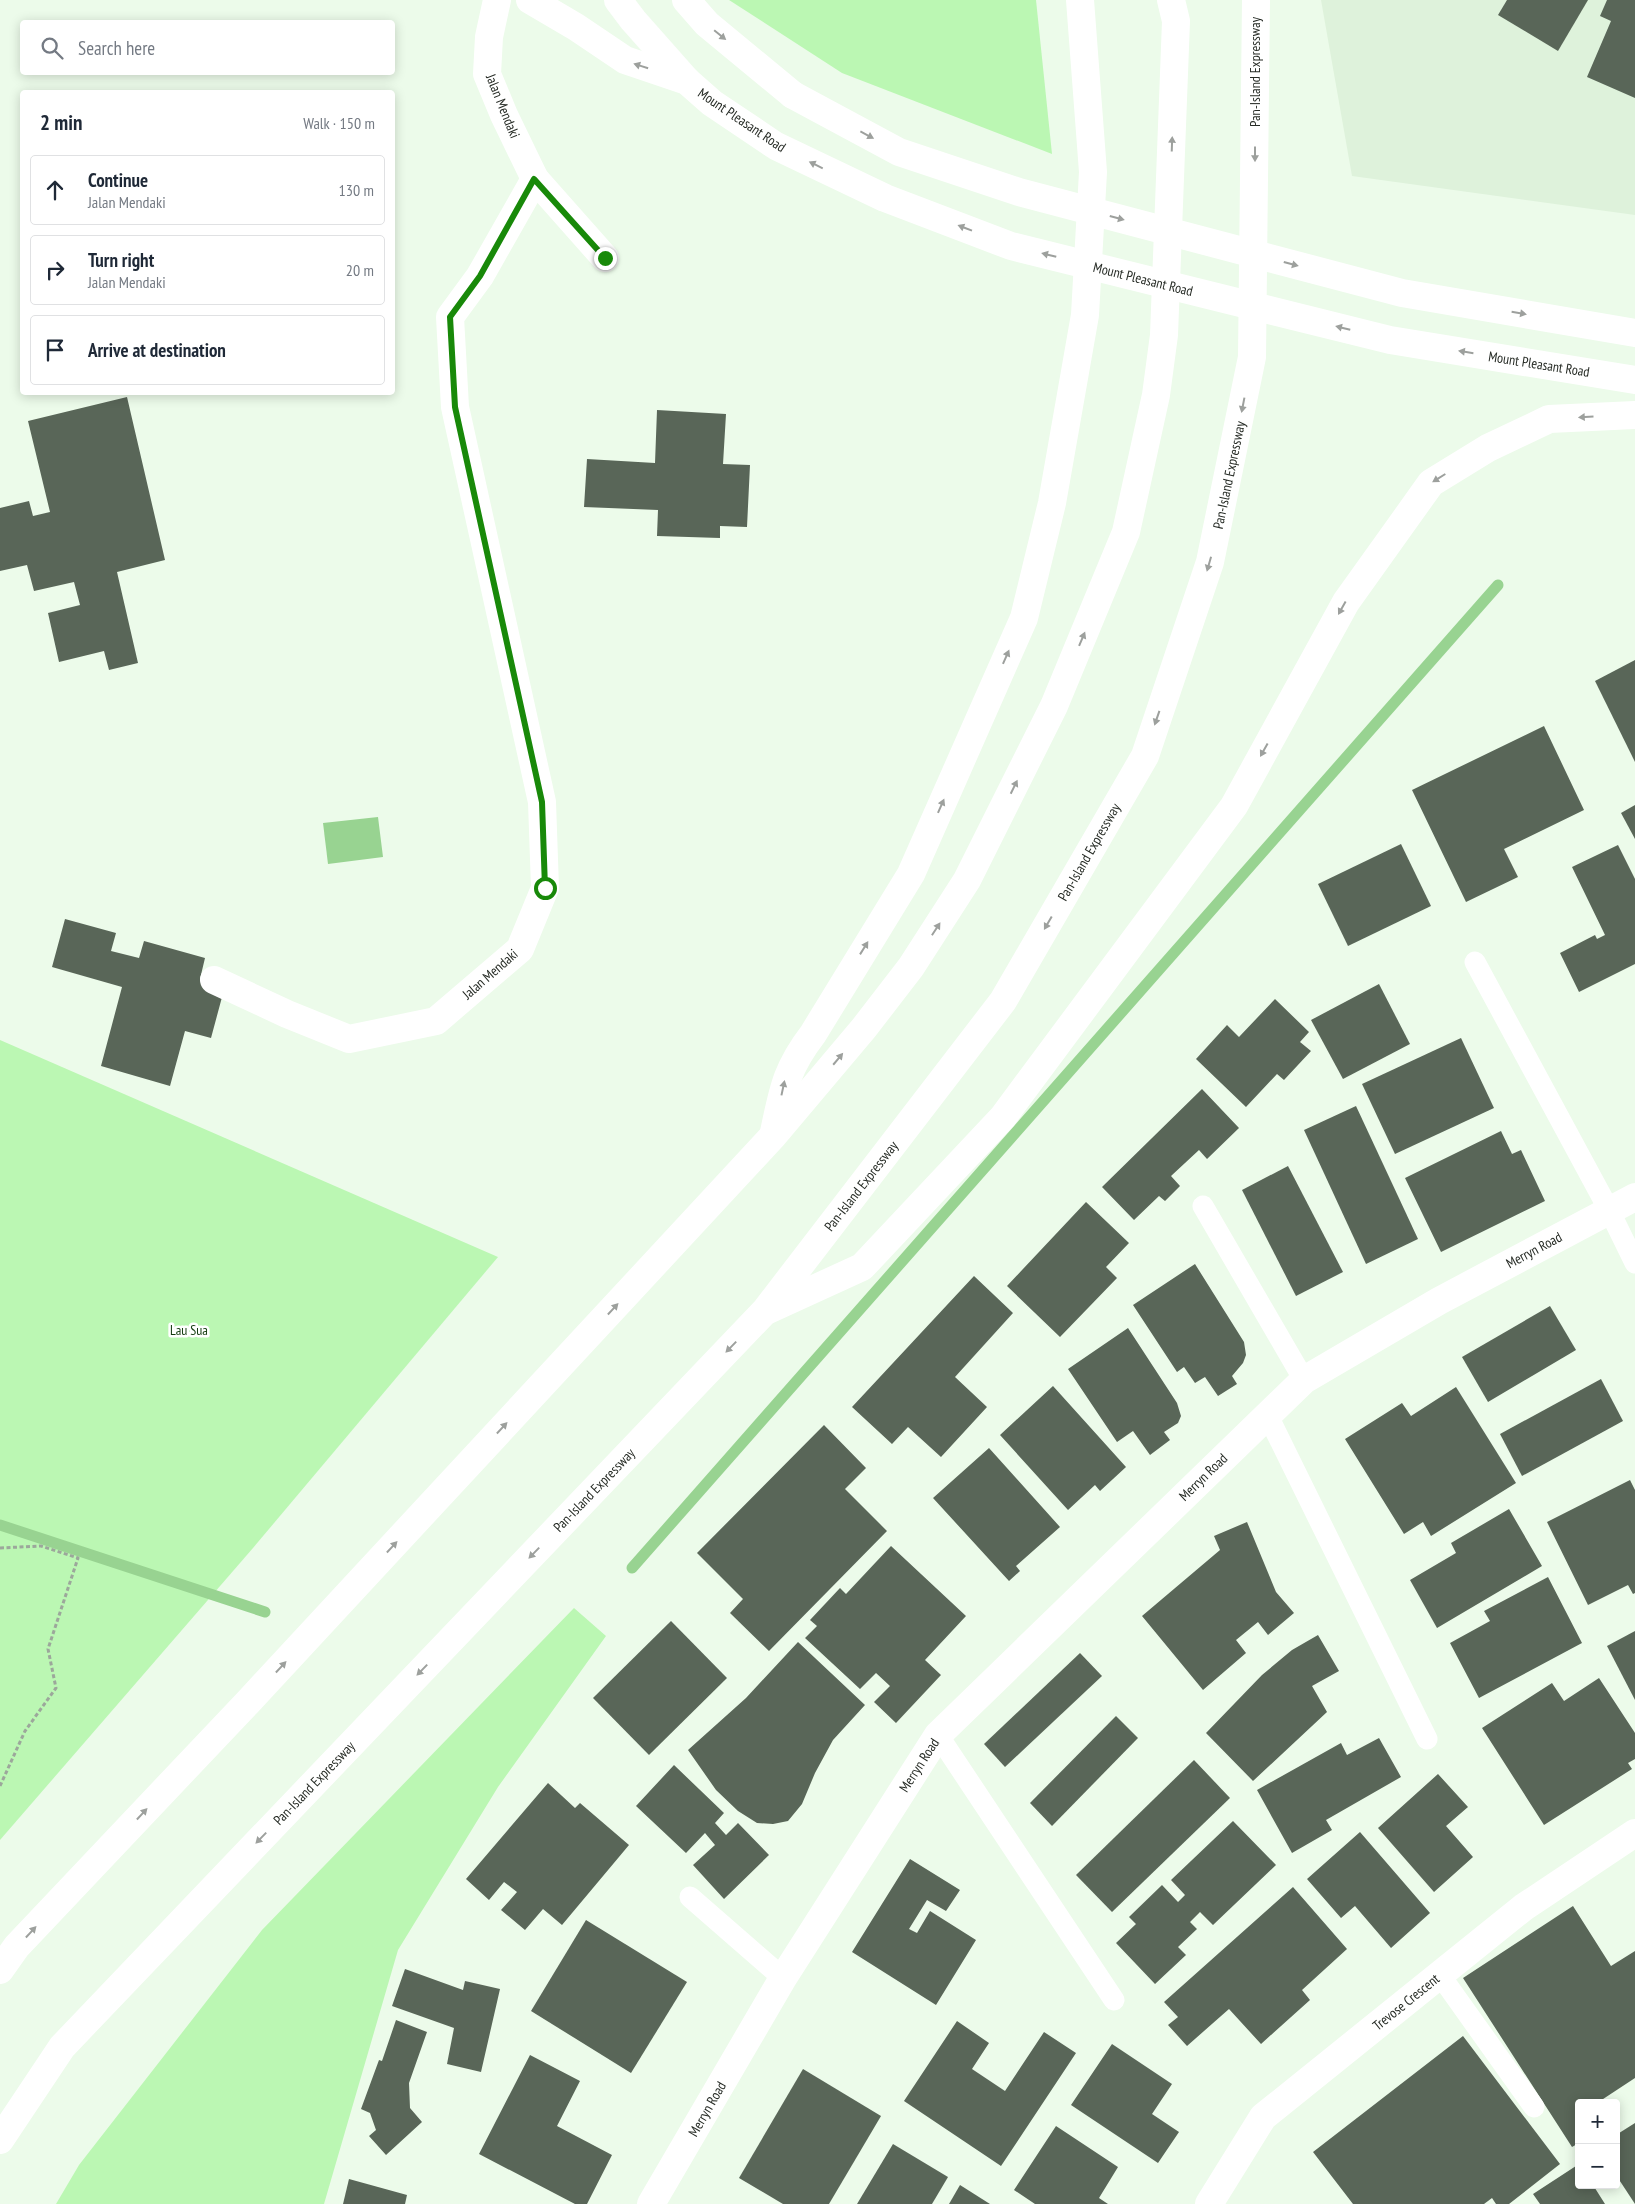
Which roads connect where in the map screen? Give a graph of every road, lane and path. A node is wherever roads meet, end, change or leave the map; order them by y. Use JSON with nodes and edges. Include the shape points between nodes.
{"nodes":[{"id":1,"x":498,"y":0,"type":"edge"},
{"id":2,"x":530,"y":0,"type":"edge"},
{"id":3,"x":618,"y":0,"type":"edge"},
{"id":4,"x":686,"y":0,"type":"edge"},
{"id":5,"x":1080,"y":0,"type":"edge"},
{"id":6,"x":1171,"y":0,"type":"edge"},
{"id":7,"x":1256,"y":0,"type":"edge"},
{"id":8,"x":687,"y":81,"type":"junction"},
{"id":9,"x":534,"y":179,"type":"junction"},
{"id":10,"x":605,"y":258,"type":"dead end"},
{"id":11,"x":1635,"y":333,"type":"edge"},
{"id":12,"x":1635,"y":380,"type":"edge"},
{"id":13,"x":1635,"y":415,"type":"edge"},
{"id":14,"x":1475,"y":962,"type":"dead end"},
{"id":15,"x":214,"y":980,"type":"dead end"},
{"id":16,"x":773,"y":1136,"type":"junction"},
{"id":17,"x":1635,"y":1197,"type":"edge"},
{"id":18,"x":1203,"y":1206,"type":"dead end"},
{"id":19,"x":1608,"y":1210,"type":"junction"},
{"id":20,"x":1635,"y":1263,"type":"edge"},
{"id":21,"x":764,"y":1311,"type":"junction"},
{"id":22,"x":1304,"y":1380,"type":"junction"},
{"id":23,"x":1267,"y":1414,"type":"junction"},
{"id":24,"x":0,"y":1548,"type":"edge"},
{"id":25,"x":938,"y":1735,"type":"junction"},
{"id":26,"x":1427,"y":1739,"type":"dead end"},
{"id":27,"x":0,"y":1786,"type":"edge"},
{"id":28,"x":1635,"y":1833,"type":"edge"},
{"id":29,"x":690,"y":1897,"type":"dead end"},
{"id":30,"x":0,"y":1970,"type":"edge"},
{"id":31,"x":1440,"y":1975,"type":"junction"},
{"id":32,"x":783,"y":1978,"type":"junction"},
{"id":33,"x":1114,"y":2000,"type":"dead end"},
{"id":34,"x":1534,"y":2107,"type":"dead end"},
{"id":35,"x":0,"y":2140,"type":"edge"},
{"id":36,"x":651,"y":2204,"type":"edge"},
{"id":37,"x":1209,"y":2204,"type":"edge"}],
"edges":[{"from":1,"to":9,"type":"main road","name":"Jalan Mendaki","via":[[488,37],[487,74]]},
{"from":8,"to":2,"type":"main road","one_way":true,"via":[[625,60]]},
{"from":3,"to":8,"type":"main road"},
{"from":4,"to":11,"type":"main road","one_way":true,"via":[[707,24],[793,95],[899,152],[1019,192],[1402,293]]},
{"from":16,"to":5,"type":"main road","one_way":true,"via":[[785,1080],[911,874],[1024,618],[1052,503],[1085,315],[1093,172]]},
{"from":16,"to":6,"type":"main road","one_way":true,"via":[[912,967],[968,880],[1054,706],[1126,532],[1156,396],[1164,335],[1176,21]]},
{"from":7,"to":21,"type":"main road","name":"Pan-Island Expressway","one_way":true,"via":[[1252,357],[1210,562],[1144,756],[1003,1001]]},
{"from":12,"to":8,"type":"main road","name":"Mount Pleasant Road","one_way":true,"via":[[1390,340],[1011,246],[885,198],[776,146]]},
{"from":9,"to":10,"type":"main road","name":"Jalan Mendaki"},
{"from":9,"to":15,"type":"main road","name":"Jalan Mendaki","via":[[480,276],[450,317],[455,407],[542,802],[545,888],[520,949],[436,1021],[349,1039]]},
{"from":13,"to":21,"type":"main road","one_way":true,"via":[[1550,418],[1488,448],[1431,483],[1346,602],[1234,806],[1003,1117],[862,1266]]},
{"from":14,"to":19,"type":"lane"},
{"from":30,"to":16,"type":"main road","one_way":true,"via":[[17,1946]]},
{"from":17,"to":19,"type":"main road","name":"Merryn Road"},
{"from":18,"to":22,"type":"lane"},
{"from":19,"to":20,"type":"lane"},
{"from":19,"to":22,"type":"main road","name":"Merryn Road","via":[[1439,1301]]},
{"from":21,"to":35,"type":"main road","name":"Pan-Island Expressway","one_way":true,"via":[[62,2047]]},
{"from":22,"to":23,"type":"main road","name":"Merryn Road"},
{"from":23,"to":25,"type":"main road","name":"Merryn Road"},
{"from":23,"to":26,"type":"lane"},
{"from":24,"to":27,"type":"path","via":[[40,1546],[78,1558],[48,1649],[56,1688],[25,1731]]},
{"from":25,"to":32,"type":"main road","name":"Merryn Road"},
{"from":25,"to":33,"type":"lane"},
{"from":28,"to":31,"type":"main road","name":"Trevose Crescent","via":[[1524,1907]]},
{"from":29,"to":32,"type":"lane"},
{"from":31,"to":34,"type":"lane"},
{"from":31,"to":37,"type":"main road","name":"Trevose Crescent","via":[[1263,2117]]},
{"from":32,"to":36,"type":"main road","name":"Merryn Road"}]}
